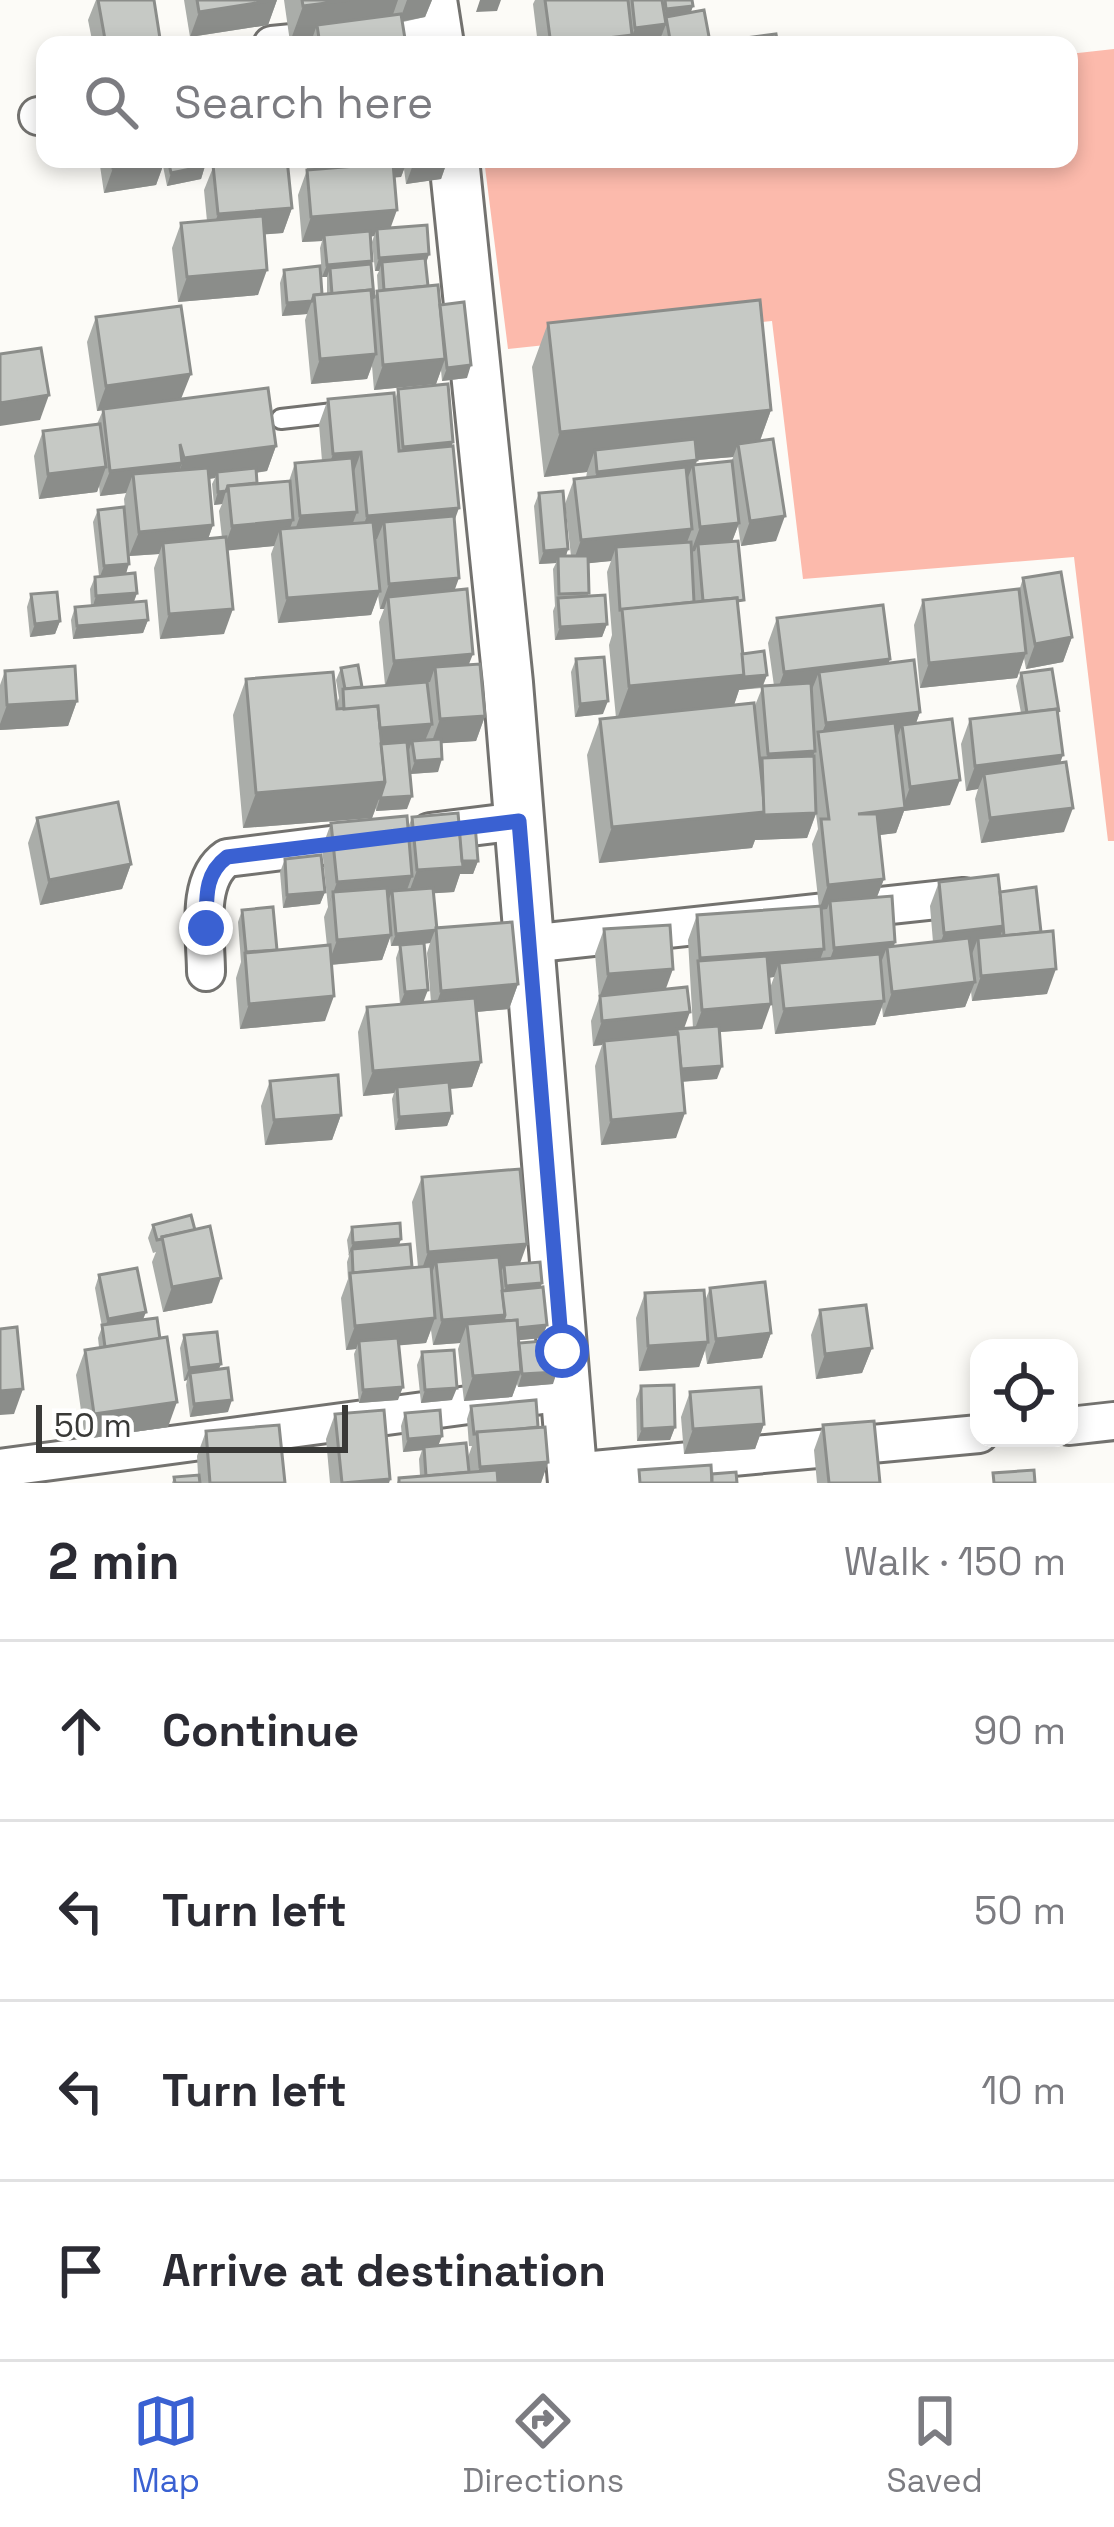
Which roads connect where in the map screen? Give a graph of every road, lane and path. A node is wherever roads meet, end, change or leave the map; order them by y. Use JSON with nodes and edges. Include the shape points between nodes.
{"nodes":[{"id":1,"x":436,"y":25,"type":"edge"},
{"id":2,"x":346,"y":36,"type":"edge"},
{"id":3,"x":454,"y":168,"type":"edge"},
{"id":4,"x":369,"y":409,"type":"edge"},
{"id":5,"x":281,"y":419,"type":"dead end"},
{"id":6,"x":519,"y":821,"type":"junction"},
{"id":7,"x":964,"y":897,"type":"edge"},
{"id":8,"x":528,"y":944,"type":"junction"},
{"id":9,"x":206,"y":972,"type":"dead end"},
{"id":10,"x":565,"y":1391,"type":"junction"},
{"id":11,"x":1114,"y":1421,"type":"edge"},
{"id":12,"x":1078,"y":1425,"type":"edge"},
{"id":13,"x":970,"y":1435,"type":"edge"},
{"id":14,"x":0,"y":1468,"type":"edge"},
{"id":15,"x":573,"y":1477,"type":"edge"}],
"edges":[{"from":1,"to":2,"type":"street"},
{"from":3,"to":6,"type":"street","via":[[467,397]]},
{"from":4,"to":5,"type":"lane"},
{"from":6,"to":8,"type":"street"},
{"from":6,"to":9,"type":"street","via":[[227,857],[207,883]]},
{"from":7,"to":8,"type":"street"},
{"from":8,"to":10,"type":"street"},
{"from":10,"to":14,"type":"street"},
{"from":10,"to":15,"type":"street"},
{"from":11,"to":12,"type":"street"},
{"from":13,"to":15,"type":"street"}]}
